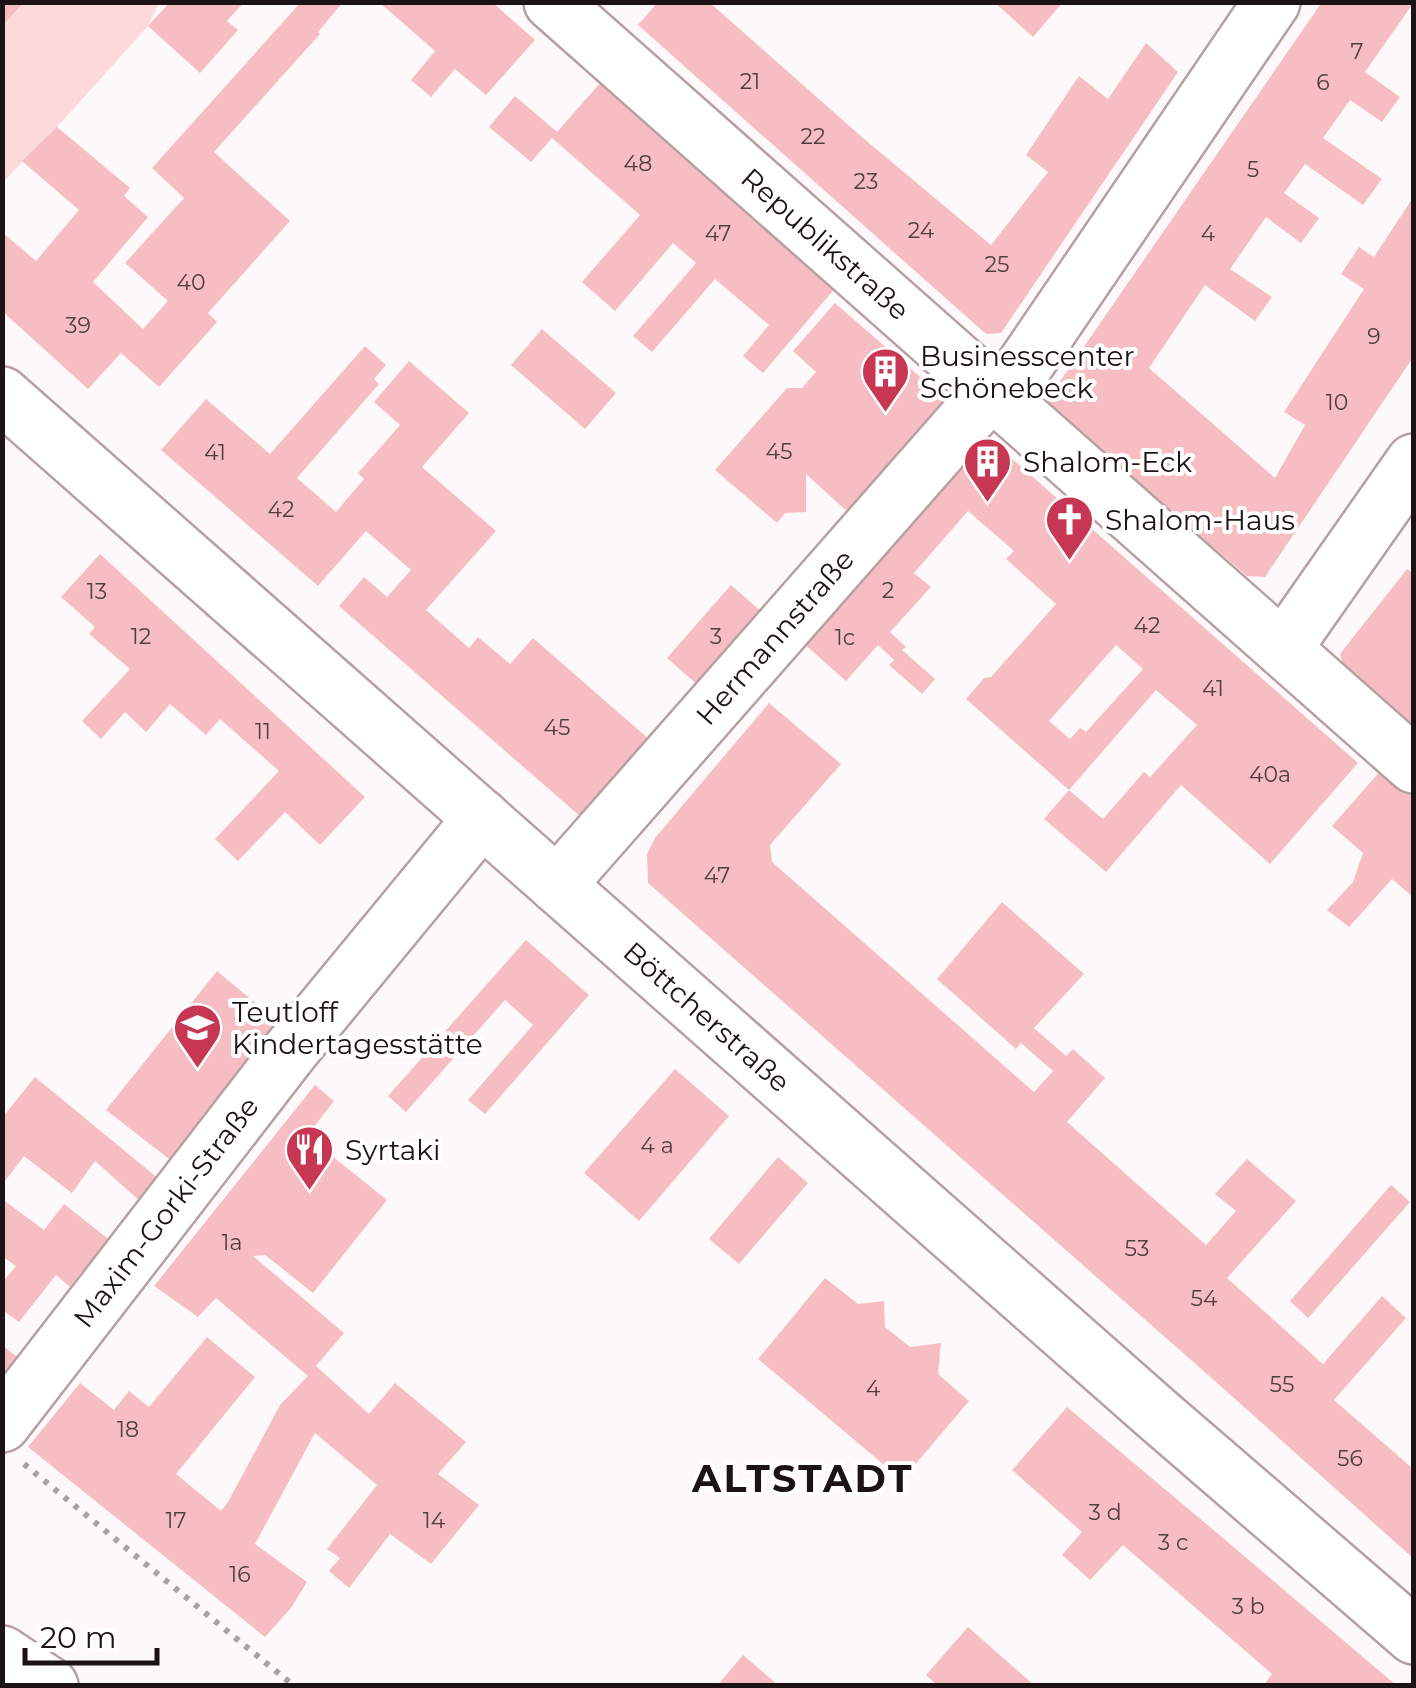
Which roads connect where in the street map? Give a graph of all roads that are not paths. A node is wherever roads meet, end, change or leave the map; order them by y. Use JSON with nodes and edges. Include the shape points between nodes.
{"nodes":[{"id":1,"x":552,"y":2,"type":"edge"},
{"id":2,"x":1272,"y":2,"type":"edge"},
{"id":3,"x":2,"y":394,"type":"edge"},
{"id":4,"x":996,"y":395,"type":"junction"},
{"id":5,"x":1414,"y":462,"type":"edge"},
{"id":6,"x":1283,"y":648,"type":"junction"},
{"id":7,"x":1414,"y":765,"type":"edge"},
{"id":8,"x":482,"y":818,"type":"junction"},
{"id":9,"x":557,"y":884,"type":"junction"},
{"id":10,"x":10,"y":1441,"type":"edge"},
{"id":11,"x":1414,"y":1636,"type":"edge"},
{"id":12,"x":2,"y":1654,"type":"edge"},
{"id":13,"x":50,"y":1686,"type":"edge"}],
"edges":[{"from":1,"to":4,"type":"street","name":"Republikstraße"},
{"from":2,"to":4,"type":"street","name":"Hermannstraße"},
{"from":3,"to":8,"type":"street","name":"Böttcherstraße"},
{"from":4,"to":6,"type":"street","name":"Republikstraße"},
{"from":4,"to":9,"type":"street","name":"Hermannstraße"},
{"from":5,"to":6,"type":"street"},
{"from":6,"to":7,"type":"street","name":"Republikstraße"},
{"from":8,"to":9,"type":"street","name":"Böttcherstraße"},
{"from":8,"to":10,"type":"street","name":"Maxim-Gorki-Straße","via":[[291,1050]]},
{"from":9,"to":11,"type":"street","name":"Böttcherstraße"},
{"from":12,"to":13,"type":"street"}]}
